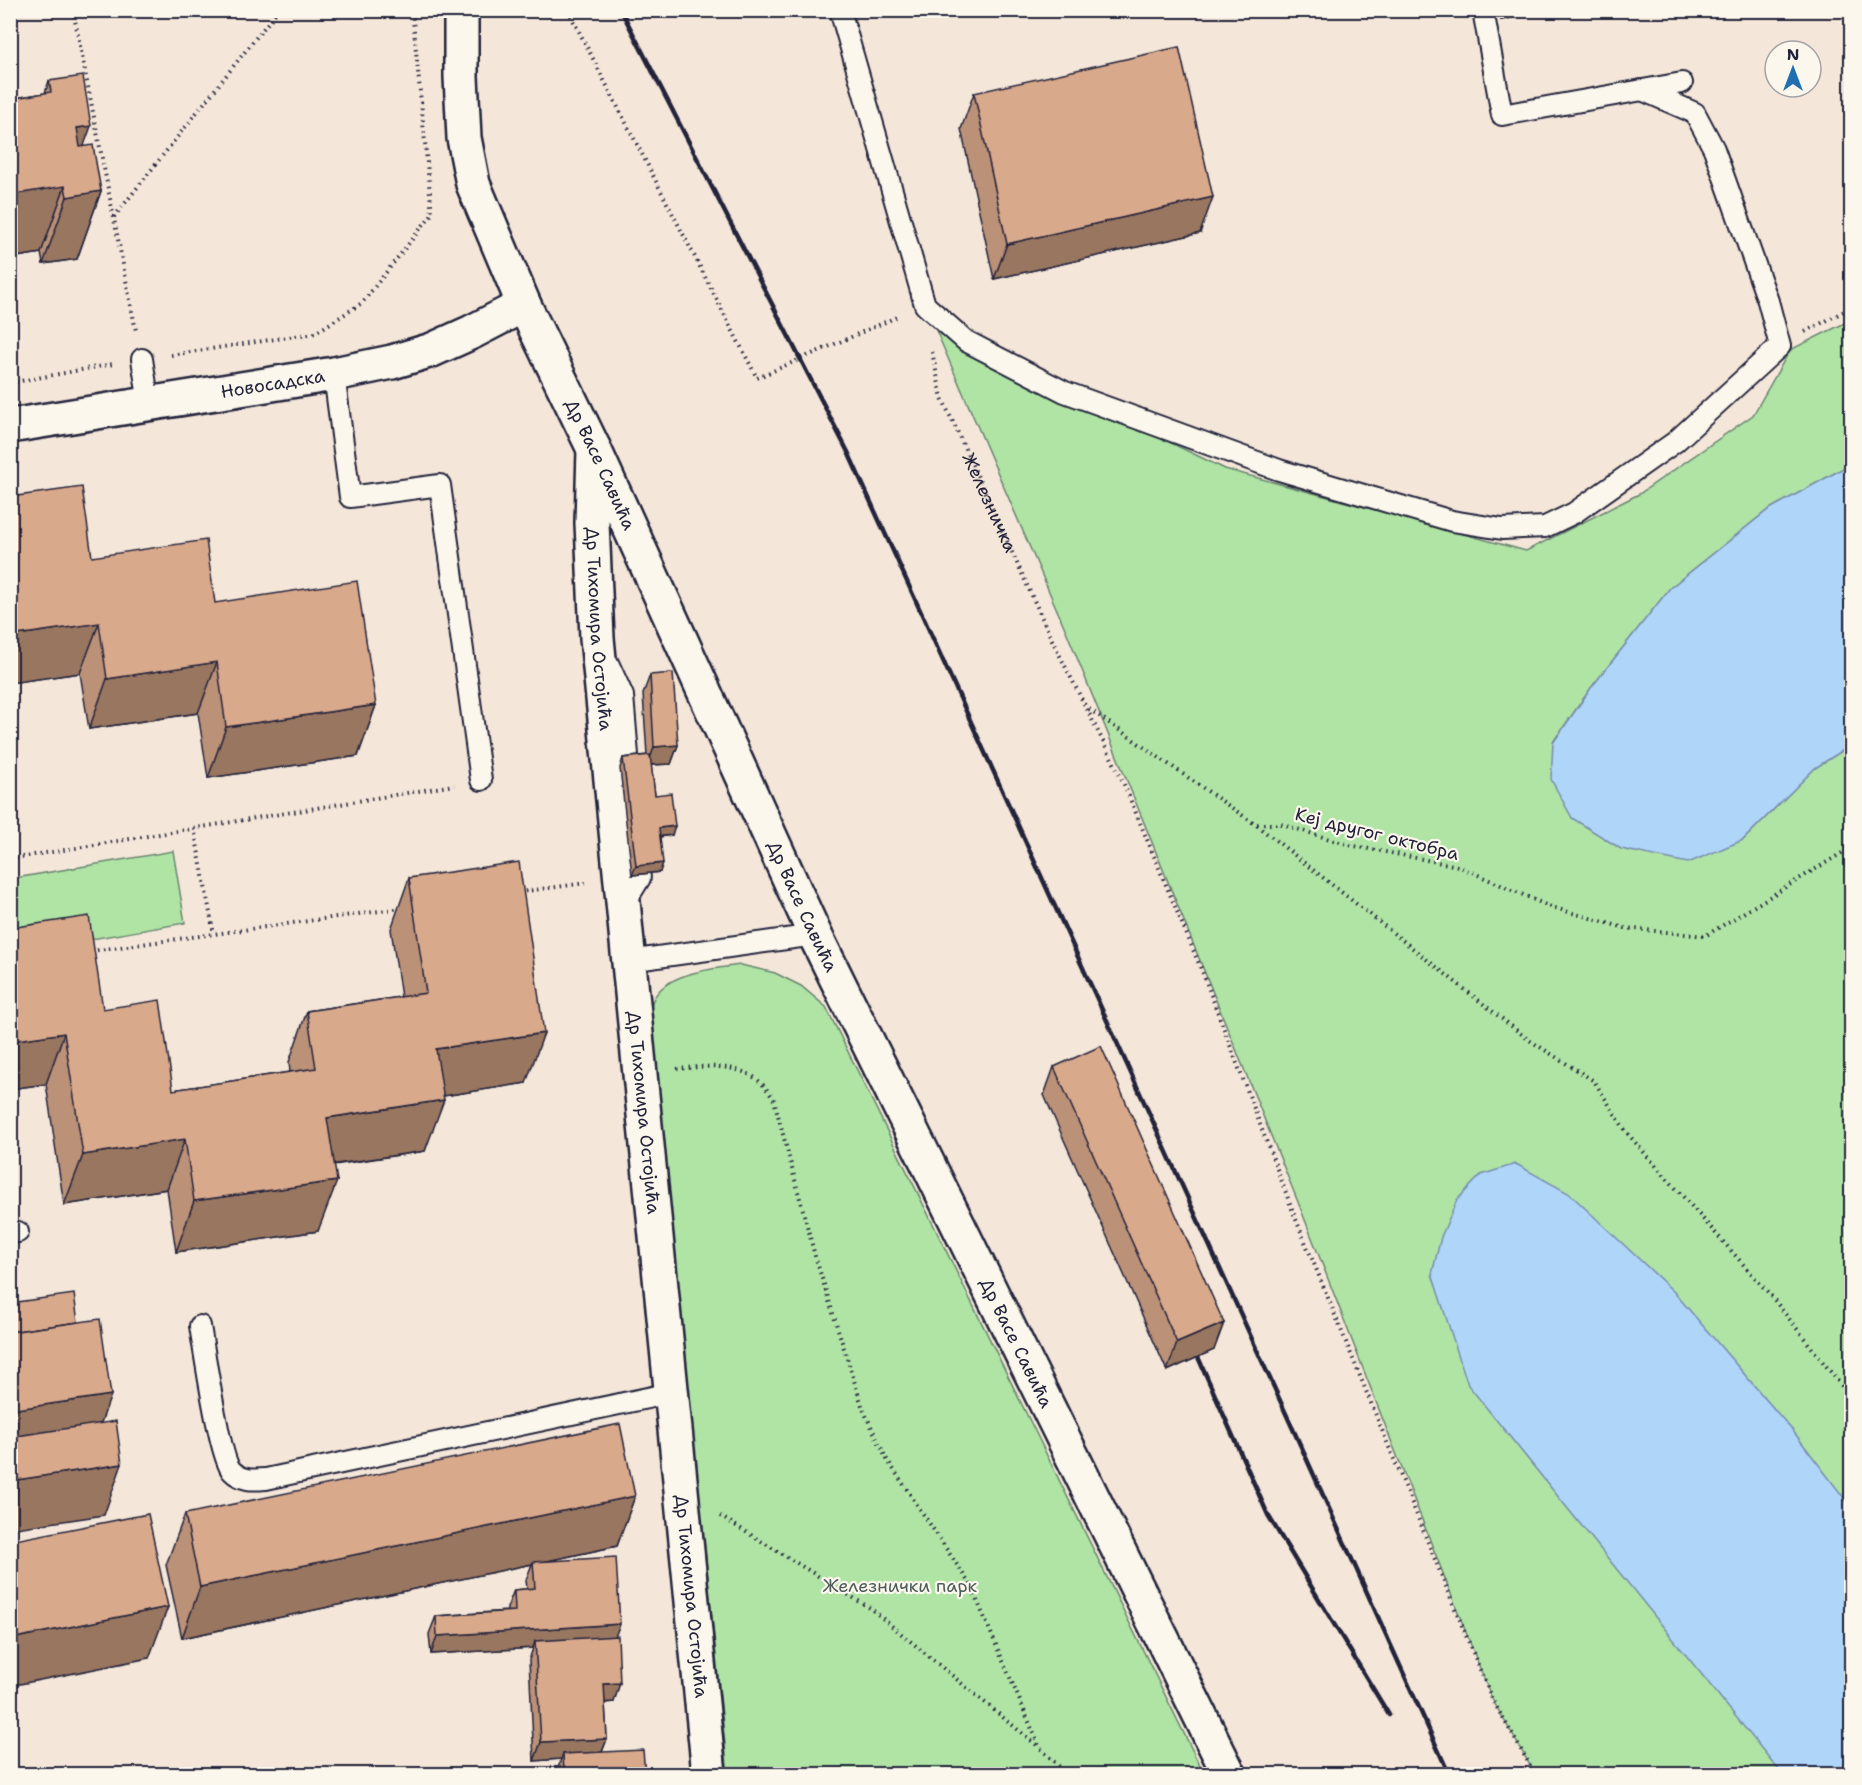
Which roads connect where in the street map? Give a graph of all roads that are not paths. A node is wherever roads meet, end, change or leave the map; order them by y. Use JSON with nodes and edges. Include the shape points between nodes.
{"nodes":[{"id":1,"x":461,"y":10,"type":"edge"},
{"id":2,"x":840,"y":10,"type":"edge"},
{"id":3,"x":1483,"y":10,"type":"edge"},
{"id":4,"x":1683,"y":83,"type":"dead end"},
{"id":5,"x":1642,"y":90,"type":"junction"},
{"id":6,"x":524,"y":305,"type":"junction"},
{"id":7,"x":142,"y":359,"type":"road end"},
{"id":8,"x":334,"y":374,"type":"junction"},
{"id":9,"x":149,"y":404,"type":"junction"},
{"id":10,"x":10,"y":426,"type":"edge"},
{"id":11,"x":594,"y":449,"type":"junction"},
{"id":12,"x":597,"y":638,"type":"junction"},
{"id":13,"x":629,"y":767,"type":"edge"},
{"id":14,"x":481,"y":780,"type":"road end"},
{"id":15,"x":815,"y":935,"type":"junction"},
{"id":16,"x":629,"y":961,"type":"junction"},
{"id":17,"x":200,"y":1326,"type":"dead end"},
{"id":18,"x":671,"y":1394,"type":"junction"},
{"id":19,"x":708,"y":1774,"type":"edge"},
{"id":20,"x":1229,"y":1774,"type":"edge"}],
"edges":[{"from":1,"to":6,"type":"street","name":"Др Васе Савића","via":[[461,77],[472,184]]},
{"from":2,"to":5,"type":"lane","via":[[925,305],[966,341],[1065,392],[1280,470],[1452,521],[1502,529],[1545,527],[1574,513],[1675,442],[1780,346],[1714,148],[1695,113]]},
{"from":3,"to":5,"type":"lane","via":[[1502,115]]},
{"from":4,"to":5,"type":"lane"},
{"from":6,"to":8,"type":"street","name":"Новосадска","via":[[432,350]]},
{"from":6,"to":11,"type":"street","name":"Др Васе Савића"},
{"from":7,"to":9,"type":"lane"},
{"from":8,"to":9,"type":"street","name":"Новосадска"},
{"from":8,"to":14,"type":"lane","via":[[350,497],[440,485]]},
{"from":9,"to":10,"type":"street","name":"Новосадска"},
{"from":11,"to":12,"type":"street","name":"Др Тихомира Остојића","via":[[592,533]]},
{"from":11,"to":15,"type":"street","name":"Др Васе Савића"},
{"from":12,"to":13,"type":"lane","via":[[623,696]]},
{"from":12,"to":16,"type":"street","name":"Др Тихомира Остојића","via":[[628,883]]},
{"from":15,"to":16,"type":"lane"},
{"from":15,"to":20,"type":"street","name":"Др Васе Савића"},
{"from":16,"to":18,"type":"street","name":"Др Тихомира Остојића"},
{"from":17,"to":18,"type":"lane","via":[[222,1449],[230,1471],[247,1481]]},
{"from":18,"to":19,"type":"street","name":"Др Тихомира Остојића"}]}
